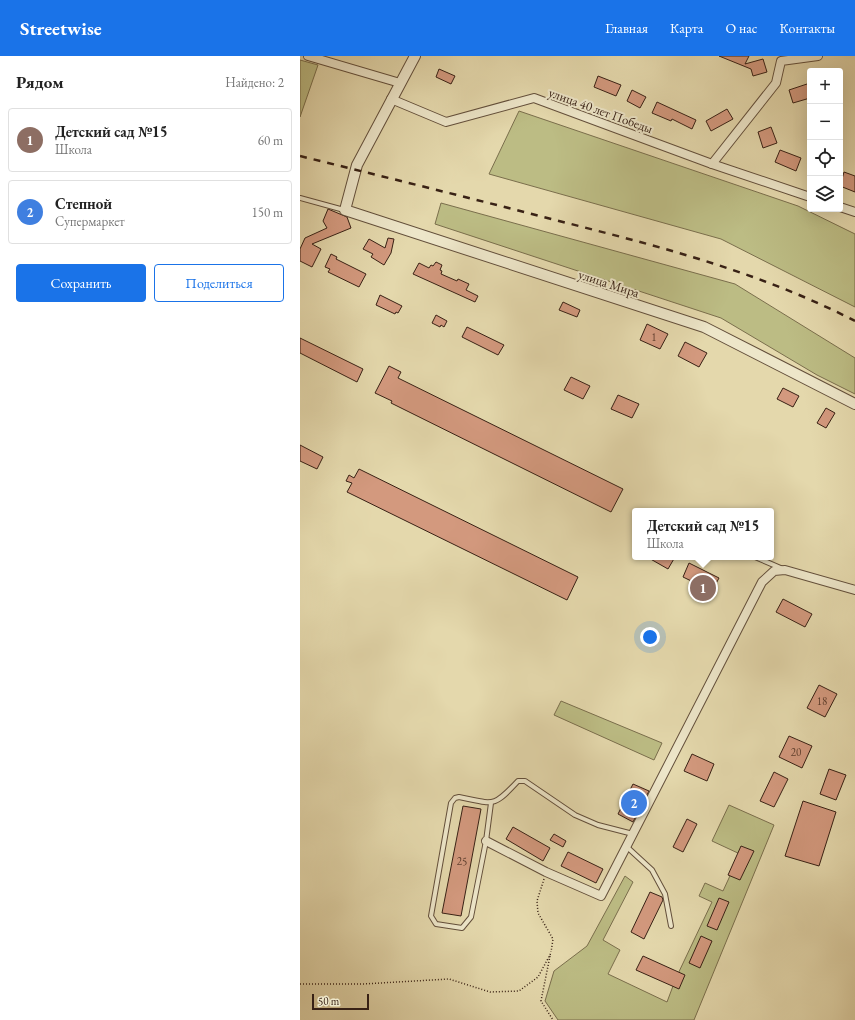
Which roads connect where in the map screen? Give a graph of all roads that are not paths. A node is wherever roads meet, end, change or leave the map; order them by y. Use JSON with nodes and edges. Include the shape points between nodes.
{"nodes":[{"id":1,"x":308,"y":56,"type":"edge"},
{"id":2,"x":415,"y":56,"type":"edge"},
{"id":3,"x":818,"y":56,"type":"edge"},
{"id":4,"x":400,"y":83,"type":"junction"},
{"id":5,"x":391,"y":99,"type":"junction"},
{"id":6,"x":712,"y":164,"type":"junction"},
{"id":7,"x":807,"y":195,"type":"edge"},
{"id":8,"x":300,"y":198,"type":"edge"},
{"id":9,"x":843,"y":207,"type":"edge"},
{"id":10,"x":345,"y":210,"type":"junction"},
{"id":11,"x":855,"y":212,"type":"edge"},
{"id":12,"x":855,"y":404,"type":"edge"},
{"id":13,"x":762,"y":560,"type":"edge"},
{"id":14,"x":785,"y":570,"type":"junction"},
{"id":15,"x":855,"y":590,"type":"edge"},
{"id":16,"x":491,"y":803,"type":"junction"},
{"id":17,"x":634,"y":834,"type":"junction"},
{"id":18,"x":486,"y":841,"type":"junction"},
{"id":19,"x":627,"y":847,"type":"junction"},
{"id":20,"x":671,"y":926,"type":"dead end"}],
"edges":[{"from":1,"to":4,"type":"street"},
{"from":2,"to":4,"type":"street"},
{"from":3,"to":6,"type":"street","via":[[780,61],[776,83]]},
{"from":4,"to":5,"type":"street"},
{"from":5,"to":6,"type":"street","name":"улица 40 лет Победы","via":[[446,122],[534,98]]},
{"from":5,"to":10,"type":"street","via":[[357,165]]},
{"from":6,"to":7,"type":"street","name":"улица 40 лет Победы"},
{"from":8,"to":10,"type":"lane"},
{"from":9,"to":11,"type":"street"},
{"from":10,"to":12,"type":"street","name":"улица Мира","via":[[704,327]]},
{"from":13,"to":14,"type":"lane"},
{"from":14,"to":15,"type":"street"},
{"from":14,"to":17,"type":"street","via":[[774,571],[762,582]]},
{"from":16,"to":17,"type":"lane","via":[[502,798],[518,781],[525,781],[574,815],[598,825]]},
{"from":16,"to":18,"type":"lane"},
{"from":16,"to":18,"type":"lane","via":[[459,797],[451,803],[431,916],[436,924],[462,928],[471,917]]},
{"from":17,"to":19,"type":"street"},
{"from":18,"to":19,"type":"street","via":[[546,872],[601,896]]},
{"from":19,"to":20,"type":"lane","via":[[652,870],[665,894]]}]}
